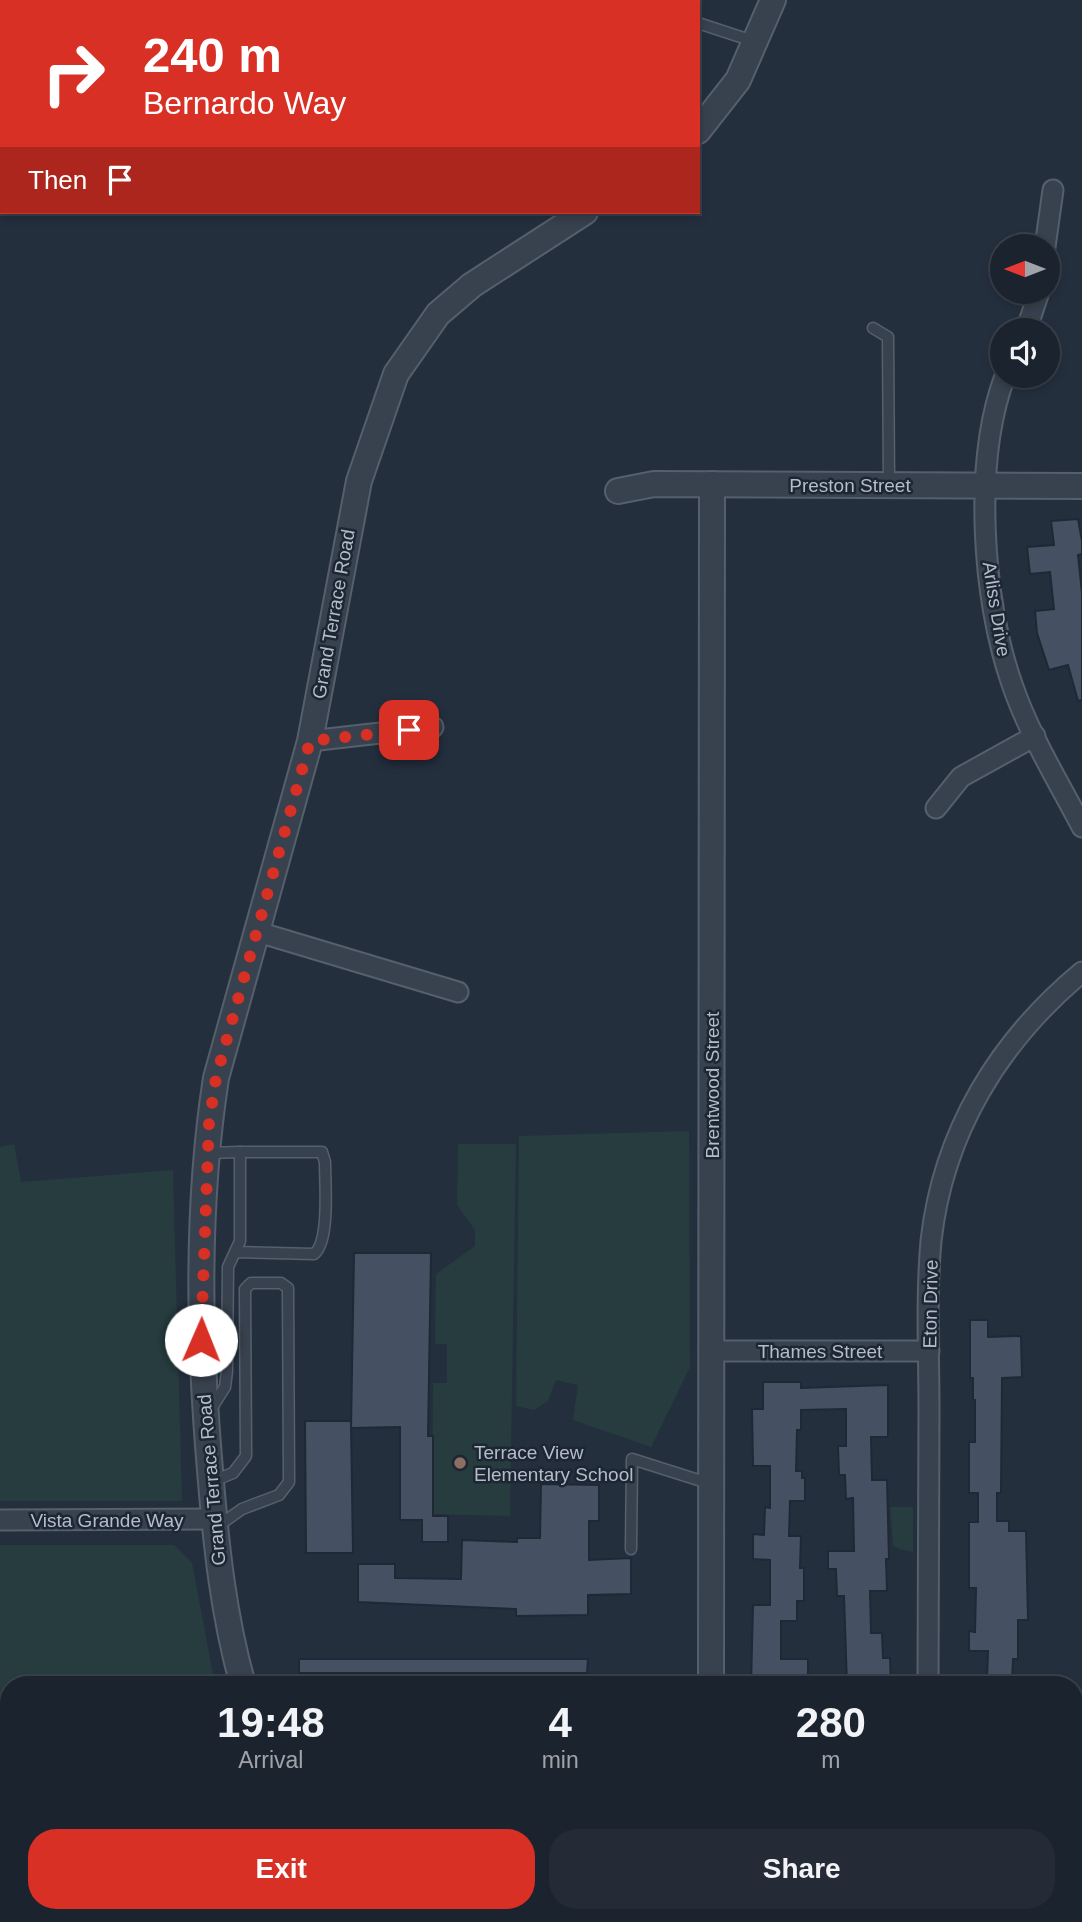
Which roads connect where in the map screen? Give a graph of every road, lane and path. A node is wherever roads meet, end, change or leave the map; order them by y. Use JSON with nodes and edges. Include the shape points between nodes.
{"nodes":[{"id":1,"x":773,"y":0,"type":"edge"},
{"id":2,"x":700,"y":24,"type":"edge"},
{"id":3,"x":756,"y":42,"type":"junction"},
{"id":4,"x":700,"y":129,"type":"edge"},
{"id":5,"x":1053,"y":190,"type":"dead end"},
{"id":6,"x":582,"y":214,"type":"edge"},
{"id":7,"x":1047,"y":234,"type":"edge"},
{"id":8,"x":873,"y":328,"type":"dead end"},
{"id":9,"x":1002,"y":388,"type":"edge"},
{"id":10,"x":712,"y":484,"type":"junction"},
{"id":11,"x":889,"y":485,"type":"junction"},
{"id":12,"x":986,"y":485,"type":"junction"},
{"id":13,"x":1082,"y":486,"type":"edge"},
{"id":14,"x":618,"y":491,"type":"dead end"},
{"id":15,"x":433,"y":727,"type":"dead end"},
{"id":16,"x":1035,"y":736,"type":"junction"},
{"id":17,"x":310,"y":741,"type":"junction"},
{"id":18,"x":936,"y":807,"type":"dead end"},
{"id":19,"x":1082,"y":827,"type":"edge"},
{"id":20,"x":258,"y":932,"type":"junction"},
{"id":21,"x":1082,"y":972,"type":"edge"},
{"id":22,"x":458,"y":992,"type":"dead end"},
{"id":23,"x":240,"y":1152,"type":"junction"},
{"id":24,"x":208,"y":1153,"type":"junction"},
{"id":25,"x":221,"y":1257,"type":"junction"},
{"id":26,"x":711,"y":1351,"type":"junction"},
{"id":27,"x":929,"y":1352,"type":"junction"},
{"id":28,"x":211,"y":1482,"type":"junction"},
{"id":29,"x":711,"y":1485,"type":"junction"},
{"id":30,"x":0,"y":1520,"type":"edge"},
{"id":31,"x":214,"y":1524,"type":"junction"},
{"id":32,"x":631,"y":1549,"type":"dead end"},
{"id":33,"x":241,"y":1676,"type":"edge"},
{"id":34,"x":711,"y":1676,"type":"edge"},
{"id":35,"x":928,"y":1676,"type":"edge"}],
"edges":[{"from":1,"to":3,"type":"street"},
{"from":2,"to":3,"type":"lane"},
{"from":3,"to":4,"type":"street","via":[[731,92]]},
{"from":5,"to":7,"type":"street"},
{"from":6,"to":17,"type":"street","name":"Grand Terrace Road","via":[[472,285],[438,314],[396,374],[378,418],[349,522]]},
{"from":8,"to":11,"type":"lane","via":[[888,337]]},
{"from":9,"to":12,"type":"street","name":"Arliss Drive","via":[[988,442]]},
{"from":10,"to":11,"type":"street","name":"Preston Street"},
{"from":10,"to":14,"type":"street","name":"Preston Street","via":[[654,484]]},
{"from":10,"to":26,"type":"street","name":"Brentwood Street"},
{"from":11,"to":12,"type":"street","name":"Preston Street"},
{"from":12,"to":13,"type":"street","name":"Preston Street"},
{"from":12,"to":16,"type":"street","name":"Arliss Drive","via":[[987,541],[999,644]]},
{"from":15,"to":17,"type":"street"},
{"from":16,"to":18,"type":"street","via":[[961,777]]},
{"from":16,"to":19,"type":"street","name":"Arliss Drive"},
{"from":17,"to":20,"type":"street","name":"Grand Terrace Road"},
{"from":20,"to":22,"type":"street"},
{"from":20,"to":24,"type":"street","name":"Grand Terrace Road","via":[[216,1078]]},
{"from":21,"to":27,"type":"street","name":"Eton Drive","via":[[1015,1036],[991,1070],[958,1134],[931,1241]]},
{"from":23,"to":24,"type":"lane"},
{"from":23,"to":25,"type":"lane","via":[[240,1241]]},
{"from":23,"to":25,"type":"lane","via":[[322,1152],[324,1238],[314,1254]]},
{"from":24,"to":25,"type":"street","name":"Grand Terrace Road"},
{"from":25,"to":28,"type":"street","name":"Grand Terrace Road","via":[[202,1367]]},
{"from":26,"to":27,"type":"street","name":"Thames Street"},
{"from":26,"to":29,"type":"street","name":"Brentwood Street"},
{"from":27,"to":35,"type":"street","name":"Eton Drive"},
{"from":28,"to":31,"type":"street","name":"Grand Terrace Road"},
{"from":28,"to":31,"type":"lane","via":[[233,1473],[246,1456],[245,1289],[251,1283],[281,1283],[288,1288],[289,1482],[279,1495]]},
{"from":29,"to":32,"type":"lane","via":[[632,1459]]},
{"from":29,"to":34,"type":"street","name":"Brentwood Street"},
{"from":30,"to":31,"type":"street","name":"Vista Grande Way"},
{"from":31,"to":33,"type":"street","name":"Grand Terrace Road","via":[[220,1590]]}]}
